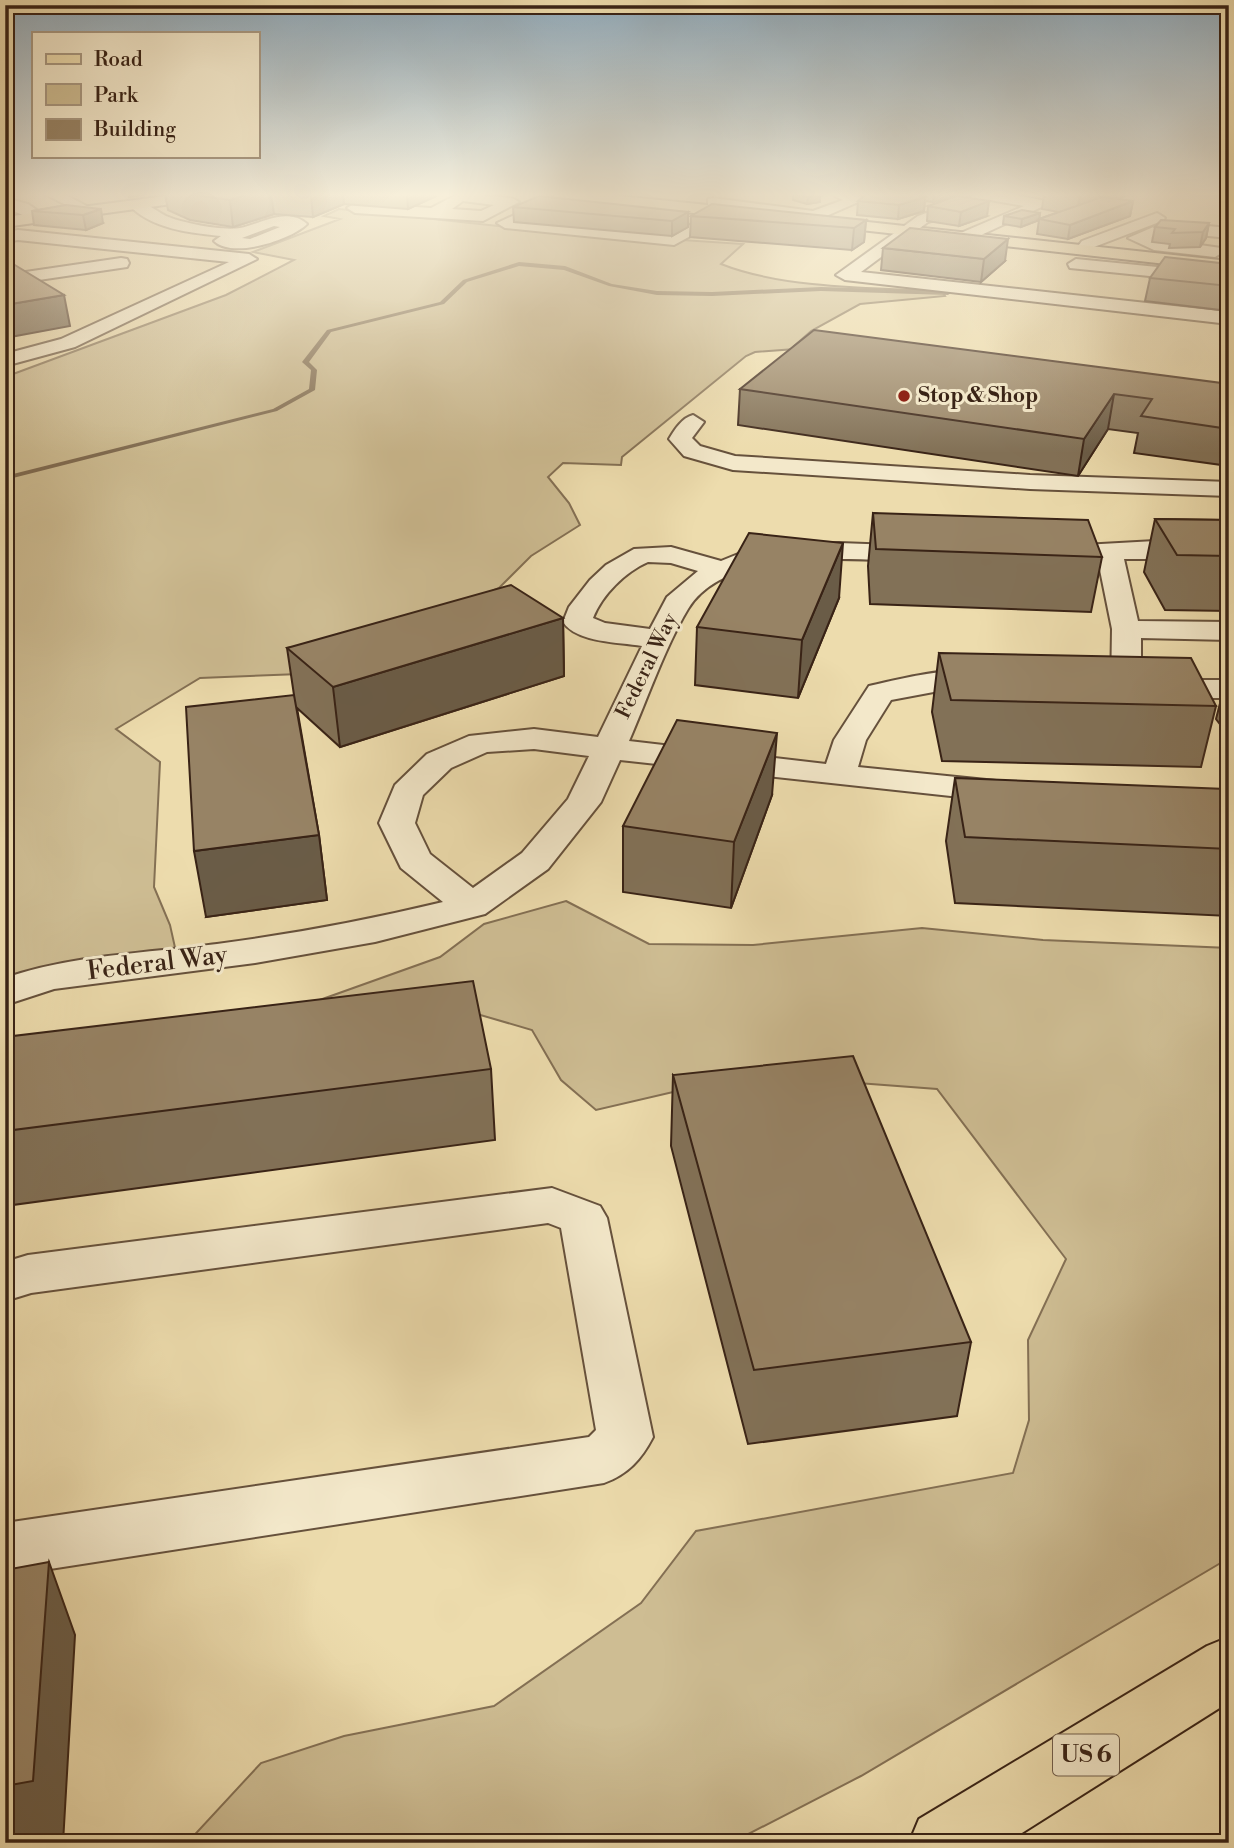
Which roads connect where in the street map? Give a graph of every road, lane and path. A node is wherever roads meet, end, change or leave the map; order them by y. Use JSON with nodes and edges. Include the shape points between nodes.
{"nodes":[{"id":1,"x":170,"y":280,"type":"edge"},
{"id":2,"x":203,"y":280,"type":"edge"},
{"id":3,"x":891,"y":280,"type":"edge"},
{"id":4,"x":1059,"y":280,"type":"edge"},
{"id":5,"x":1120,"y":280,"type":"edge"},
{"id":6,"x":184,"y":289,"type":"junction"},
{"id":7,"x":1048,"y":298,"type":"junction"},
{"id":8,"x":1229,"y":312,"type":"edge"},
{"id":9,"x":1229,"y":317,"type":"edge"},
{"id":10,"x":5,"y":360,"type":"edge"},
{"id":11,"x":693,"y":422,"type":"dead end"},
{"id":12,"x":1229,"y":489,"type":"edge"},
{"id":13,"x":1229,"y":551,"type":"edge"},
{"id":14,"x":1110,"y":554,"type":"junction"},
{"id":15,"x":947,"y":555,"type":"edge"},
{"id":16,"x":1014,"y":556,"type":"edge"},
{"id":17,"x":723,"y":570,"type":"junction"},
{"id":18,"x":1126,"y":629,"type":"junction"},
{"id":19,"x":1229,"y":631,"type":"edge"},
{"id":20,"x":659,"y":639,"type":"junction"},
{"id":21,"x":1015,"y":682,"type":"edge"},
{"id":22,"x":1229,"y":689,"type":"edge"},
{"id":23,"x":608,"y":748,"type":"junction"},
{"id":24,"x":839,"y":776,"type":"junction"},
{"id":25,"x":1040,"y":794,"type":"edge"},
{"id":26,"x":472,"y":906,"type":"junction"},
{"id":27,"x":5,"y":992,"type":"edge"},
{"id":28,"x":5,"y":1282,"type":"edge"},
{"id":29,"x":5,"y":1550,"type":"edge"},
{"id":30,"x":1229,"y":1667,"type":"edge"},
{"id":31,"x":943,"y":1843,"type":"edge"}],
"edges":[{"from":1,"to":6,"type":"street"},
{"from":2,"to":6,"type":"street"},
{"from":3,"to":7,"type":"street"},
{"from":4,"to":7,"type":"street"},
{"from":5,"to":8,"type":"street","via":[[1112,290],[1114,297],[1123,300]]},
{"from":6,"to":10,"type":"street","via":[[68,343]]},
{"from":7,"to":9,"type":"street"},
{"from":11,"to":12,"type":"street","via":[[681,439],[692,451],[733,463]]},
{"from":13,"to":14,"type":"street","via":[[1155,549]]},
{"from":14,"to":16,"type":"street"},
{"from":14,"to":18,"type":"street"},
{"from":15,"to":17,"type":"street","name":"Federal Way","via":[[839,551],[753,556]]},
{"from":17,"to":20,"type":"street","name":"Federal Way","via":[[706,577],[677,603]]},
{"from":17,"to":20,"type":"street","via":[[673,555],[643,554],[620,563],[580,609],[577,622],[599,631]]},
{"from":18,"to":19,"type":"street"},
{"from":18,"to":22,"type":"street","via":[[1113,688]]},
{"from":20,"to":23,"type":"street","name":"Federal Way"},
{"from":21,"to":24,"type":"street","via":[[939,682],[880,693],[850,740]]},
{"from":23,"to":24,"type":"street","name":"Federal Way"},
{"from":23,"to":26,"type":"street","name":"Federal Way","via":[[584,802],[535,861]]},
{"from":23,"to":26,"type":"street","via":[[534,739],[481,743],[439,761],[407,792],[397,823],[414,860]]},
{"from":24,"to":25,"type":"street","name":"Federal Way"},
{"from":26,"to":27,"type":"street","name":"Federal Way","via":[[375,930],[255,951],[48,977]]},
{"from":28,"to":29,"type":"street","via":[[29,1274],[552,1205],[583,1218],[625,1437],[604,1459]]},
{"from":30,"to":31,"type":"main road","number":"US 6"}]}
